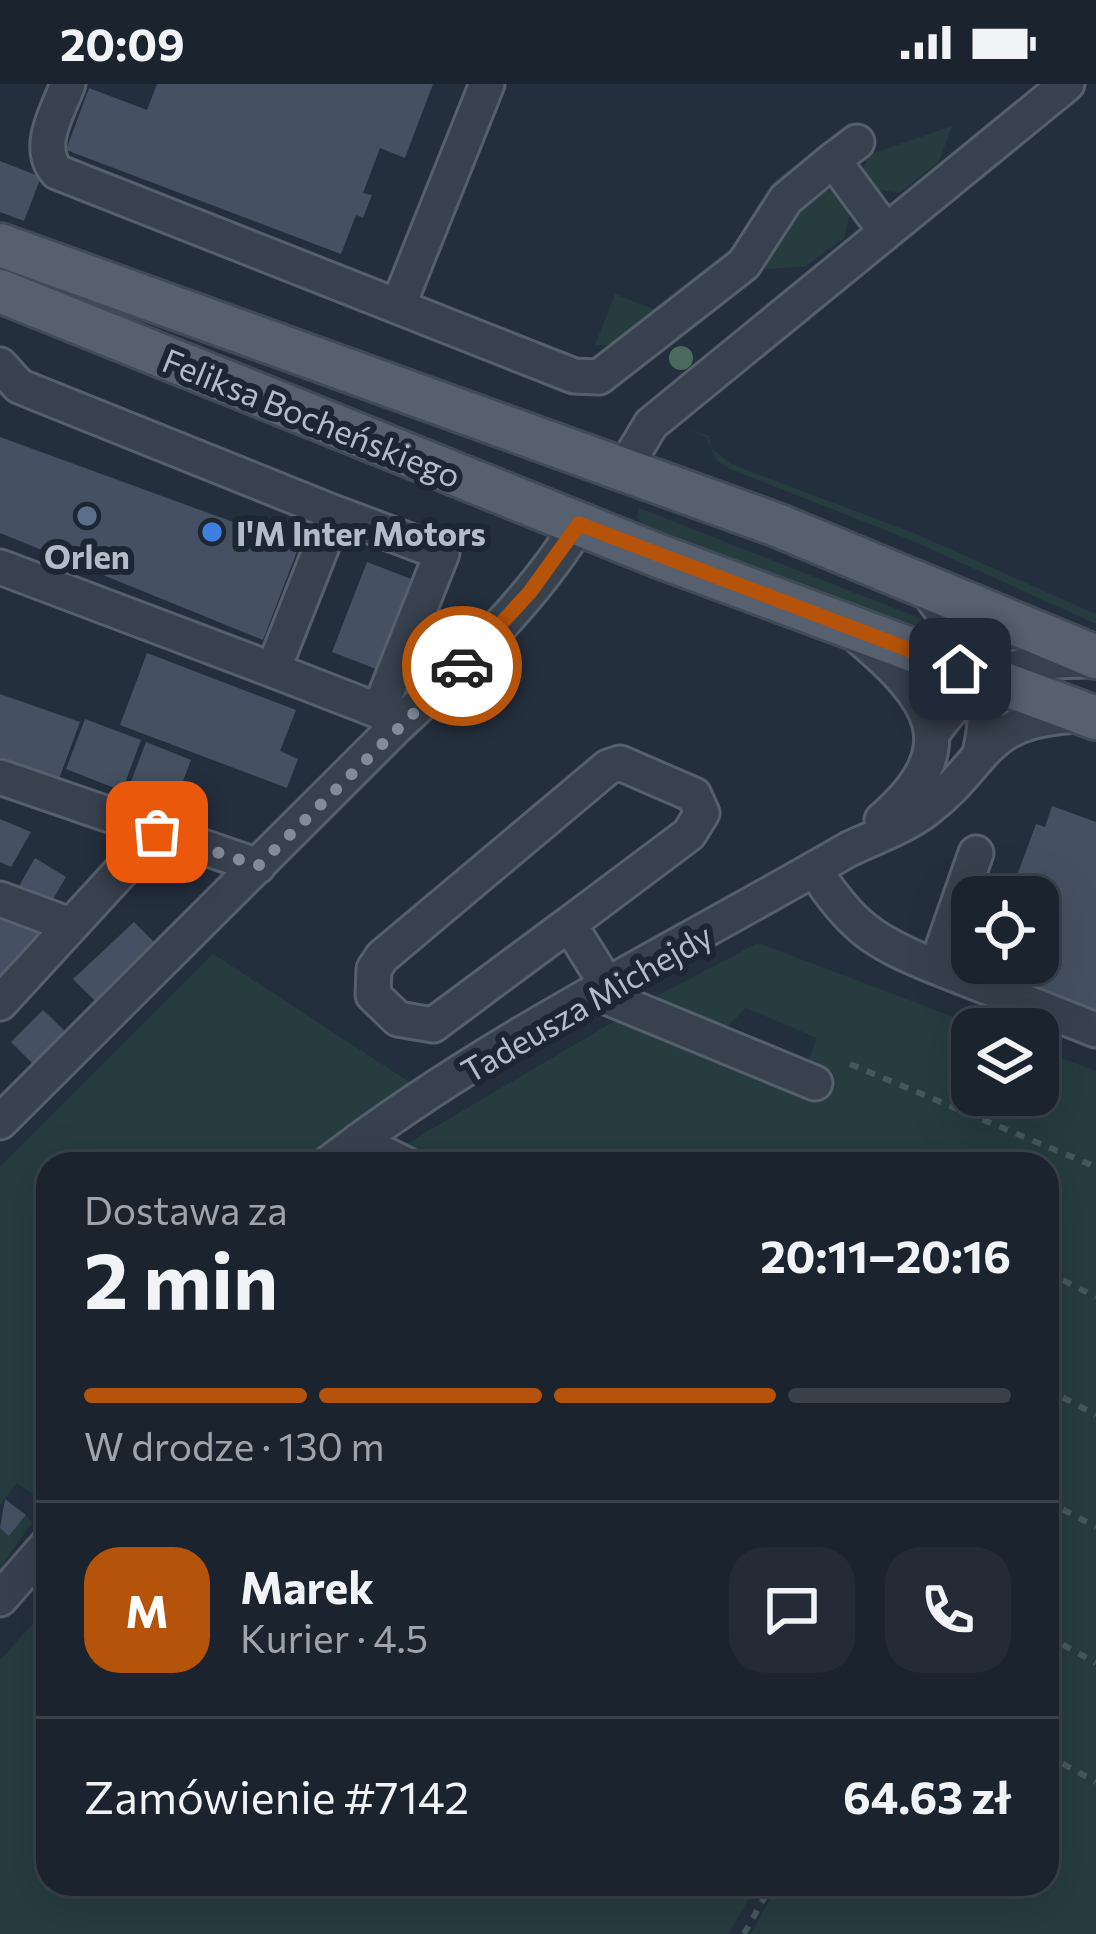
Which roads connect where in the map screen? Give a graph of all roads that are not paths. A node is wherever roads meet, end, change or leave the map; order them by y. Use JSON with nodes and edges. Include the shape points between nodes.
{"nodes":[{"id":1,"x":68,"y":84,"type":"edge"},
{"id":2,"x":487,"y":84,"type":"edge"},
{"id":3,"x":1067,"y":84,"type":"edge"},
{"id":4,"x":884,"y":229,"type":"junction"},
{"id":5,"x":0,"y":245,"type":"edge"},
{"id":6,"x":0,"y":291,"type":"edge"},
{"id":7,"x":398,"y":306,"type":"junction"},
{"id":8,"x":0,"y":365,"type":"edge"},
{"id":9,"x":624,"y":469,"type":"junction"},
{"id":10,"x":335,"y":513,"type":"junction"},
{"id":11,"x":579,"y":524,"type":"junction"},
{"id":12,"x":0,"y":567,"type":"edge"},
{"id":13,"x":922,"y":583,"type":"junction"},
{"id":14,"x":849,"y":628,"type":"junction"},
{"id":15,"x":1096,"y":659,"type":"edge"},
{"id":16,"x":273,"y":670,"type":"junction"},
{"id":17,"x":984,"y":677,"type":"junction"},
{"id":18,"x":1091,"y":716,"type":"edge"},
{"id":19,"x":388,"y":719,"type":"junction"},
{"id":20,"x":935,"y":730,"type":"junction"},
{"id":21,"x":981,"y":748,"type":"junction"},
{"id":22,"x":0,"y":777,"type":"edge"},
{"id":23,"x":157,"y":832,"type":"junction"},
{"id":24,"x":849,"y":849,"type":"junction"},
{"id":25,"x":976,"y":853,"type":"dead end"},
{"id":26,"x":258,"y":866,"type":"junction"},
{"id":27,"x":814,"y":869,"type":"junction"},
{"id":28,"x":0,"y":899,"type":"edge"},
{"id":29,"x":569,"y":924,"type":"junction"},
{"id":30,"x":70,"y":925,"type":"junction"},
{"id":31,"x":936,"y":967,"type":"junction"},
{"id":32,"x":604,"y":991,"type":"junction"},
{"id":33,"x":0,"y":1003,"type":"edge"},
{"id":34,"x":1096,"y":1030,"type":"edge"},
{"id":35,"x":815,"y":1083,"type":"dead end"},
{"id":36,"x":0,"y":1122,"type":"edge"},
{"id":37,"x":358,"y":1141,"type":"junction"},
{"id":38,"x":344,"y":1152,"type":"edge"},
{"id":39,"x":380,"y":1152,"type":"edge"},
{"id":40,"x":36,"y":1558,"type":"edge"},
{"id":41,"x":0,"y":1600,"type":"edge"}],
"edges":[{"from":1,"to":7,"type":"street","via":[[47,141],[57,172]]},
{"from":2,"to":7,"type":"street"},
{"from":3,"to":4,"type":"street"},
{"from":4,"to":7,"type":"street","via":[[845,151],[793,191],[745,264],[599,377],[574,376]]},
{"from":4,"to":9,"type":"street","via":[[651,424]]},
{"from":5,"to":9,"type":"main road","name":"Feliksa Bocheńskiego"},
{"from":6,"to":11,"type":"main road","name":"Feliksa Bocheńskiego"},
{"from":8,"to":10,"type":"street","via":[[19,386]]},
{"from":9,"to":13,"type":"main road","name":"Feliksa Bocheńskiego"},
{"from":10,"to":16,"type":"street"},
{"from":10,"to":19,"type":"street","via":[[442,553]]},
{"from":11,"to":14,"type":"main road","name":"Feliksa Bocheńskiego"},
{"from":11,"to":19,"type":"street","via":[[488,640]]},
{"from":12,"to":16,"type":"street"},
{"from":13,"to":15,"type":"main road","name":"Feliksa Bocheńskiego"},
{"from":13,"to":17,"type":"street"},
{"from":14,"to":17,"type":"main road","name":"Feliksa Bocheńskiego"},
{"from":14,"to":20,"type":"street","via":[[899,670]]},
{"from":15,"to":17,"type":"street"},
{"from":16,"to":19,"type":"street"},
{"from":17,"to":18,"type":"main road","name":"Feliksa Bocheńskiego"},
{"from":17,"to":20,"type":"street","name":"Tadeusza Michejdy","via":[[956,698]]},
{"from":17,"to":21,"type":"street"},
{"from":18,"to":21,"type":"street","name":"Tadeusza Michejdy","via":[[1050,716]]},
{"from":19,"to":26,"type":"street"},
{"from":20,"to":24,"type":"street","name":"Tadeusza Michejdy","via":[[923,776]]},
{"from":21,"to":24,"type":"street","name":"Tadeusza Michejdy","via":[[929,808]]},
{"from":22,"to":23,"type":"street"},
{"from":23,"to":26,"type":"street"},
{"from":23,"to":30,"type":"street"},
{"from":24,"to":27,"type":"street","name":"Tadeusza Michejdy"},
{"from":25,"to":31,"type":"street"},
{"from":26,"to":36,"type":"street"},
{"from":27,"to":31,"type":"street","via":[[859,929]]},
{"from":27,"to":32,"type":"street","name":"Tadeusza Michejdy"},
{"from":28,"to":30,"type":"street"},
{"from":29,"to":29,"type":"street","via":[[689,834],[702,813],[694,795],[630,765],[608,767],[382,957],[373,995],[398,1018],[434,1025]]},
{"from":29,"to":32,"type":"street"},
{"from":30,"to":33,"type":"street"},
{"from":31,"to":34,"type":"street"},
{"from":32,"to":35,"type":"street"},
{"from":32,"to":37,"type":"street","name":"Tadeusza Michejdy"},
{"from":37,"to":38,"type":"street","name":"Tadeusza Michejdy"},
{"from":37,"to":39,"type":"street"},
{"from":40,"to":41,"type":"street"}]}
